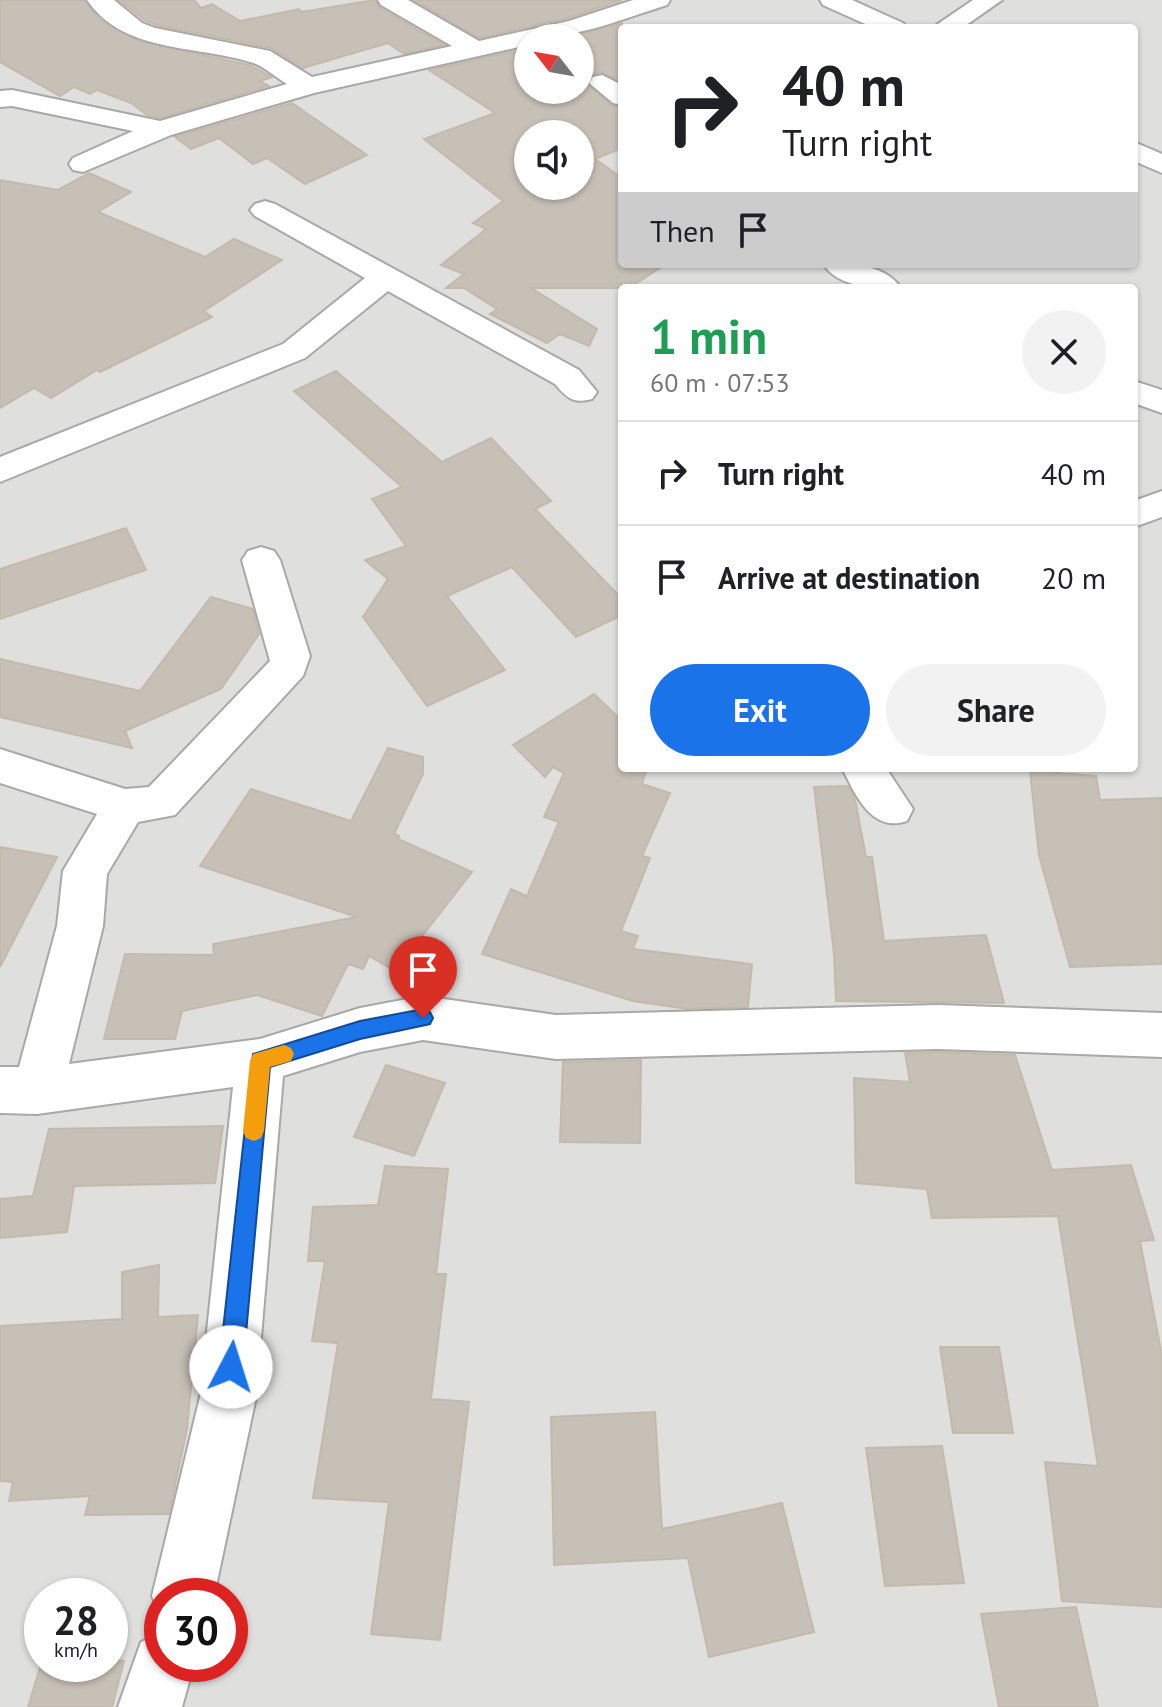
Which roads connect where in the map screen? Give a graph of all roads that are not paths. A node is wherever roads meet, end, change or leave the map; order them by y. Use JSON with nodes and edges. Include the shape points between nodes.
{"nodes":[{"id":1,"x":99,"y":0,"type":"edge"},
{"id":2,"x":390,"y":0,"type":"edge"},
{"id":3,"x":658,"y":0,"type":"edge"},
{"id":4,"x":832,"y":0,"type":"edge"},
{"id":5,"x":990,"y":0,"type":"edge"},
{"id":6,"x":885,"y":24,"type":"edge"},
{"id":7,"x":951,"y":24,"type":"edge"},
{"id":8,"x":473,"y":48,"type":"junction"},
{"id":9,"x":308,"y":86,"type":"junction"},
{"id":10,"x":0,"y":99,"type":"edge"},
{"id":11,"x":161,"y":129,"type":"junction"},
{"id":12,"x":1138,"y":152,"type":"edge"},
{"id":13,"x":83,"y":164,"type":"dead end"},
{"id":14,"x":1162,"y":165,"type":"edge"},
{"id":15,"x":265,"y":210,"type":"dead end"},
{"id":16,"x":846,"y":268,"type":"edge"},
{"id":17,"x":386,"y":277,"type":"junction"},
{"id":18,"x":878,"y":284,"type":"edge"},
{"id":19,"x":580,"y":392,"type":"dead end"},
{"id":20,"x":1138,"y":393,"type":"edge"},
{"id":21,"x":1162,"y":402,"type":"edge"},
{"id":22,"x":0,"y":470,"type":"edge"},
{"id":23,"x":1162,"y":503,"type":"edge"},
{"id":24,"x":1138,"y":513,"type":"edge"},
{"id":25,"x":261,"y":560,"type":"dead end"},
{"id":26,"x":0,"y":766,"type":"edge"},
{"id":27,"x":866,"y":772,"type":"edge"},
{"id":28,"x":125,"y":806,"type":"junction"},
{"id":29,"x":892,"y":809,"type":"dead end"},
{"id":30,"x":1162,"y":1035,"type":"edge"},
{"id":31,"x":260,"y":1061,"type":"junction"},
{"id":32,"x":18,"y":1091,"type":"edge"},
{"id":33,"x":187,"y":1578,"type":"edge"},
{"id":34,"x":158,"y":1682,"type":"edge"},
{"id":35,"x":150,"y":1707,"type":"edge"}],
"edges":[{"from":1,"to":9,"type":"street","via":[[133,28],[261,56]]},
{"from":2,"to":8,"type":"street"},
{"from":3,"to":8,"type":"street","via":[[575,27]]},
{"from":4,"to":6,"type":"street"},
{"from":5,"to":7,"type":"street"},
{"from":8,"to":9,"type":"street"},
{"from":9,"to":11,"type":"street"},
{"from":10,"to":11,"type":"street"},
{"from":11,"to":13,"type":"street"},
{"from":12,"to":14,"type":"street"},
{"from":15,"to":17,"type":"street"},
{"from":16,"to":18,"type":"street"},
{"from":17,"to":19,"type":"street","via":[[567,377]]},
{"from":17,"to":22,"type":"street","via":[[294,351]]},
{"from":20,"to":21,"type":"street"},
{"from":23,"to":24,"type":"street"},
{"from":25,"to":28,"type":"street","via":[[289,666],[160,803]]},
{"from":26,"to":28,"type":"street"},
{"from":27,"to":29,"type":"street"},
{"from":28,"to":32,"type":"street","via":[[85,871],[80,926]]},
{"from":30,"to":31,"type":"street","via":[[938,1027],[556,1037],[423,1018],[360,1030]]},
{"from":31,"to":32,"type":"street"},
{"from":31,"to":33,"type":"street","via":[[228,1397]]},
{"from":34,"to":35,"type":"street"}]}
